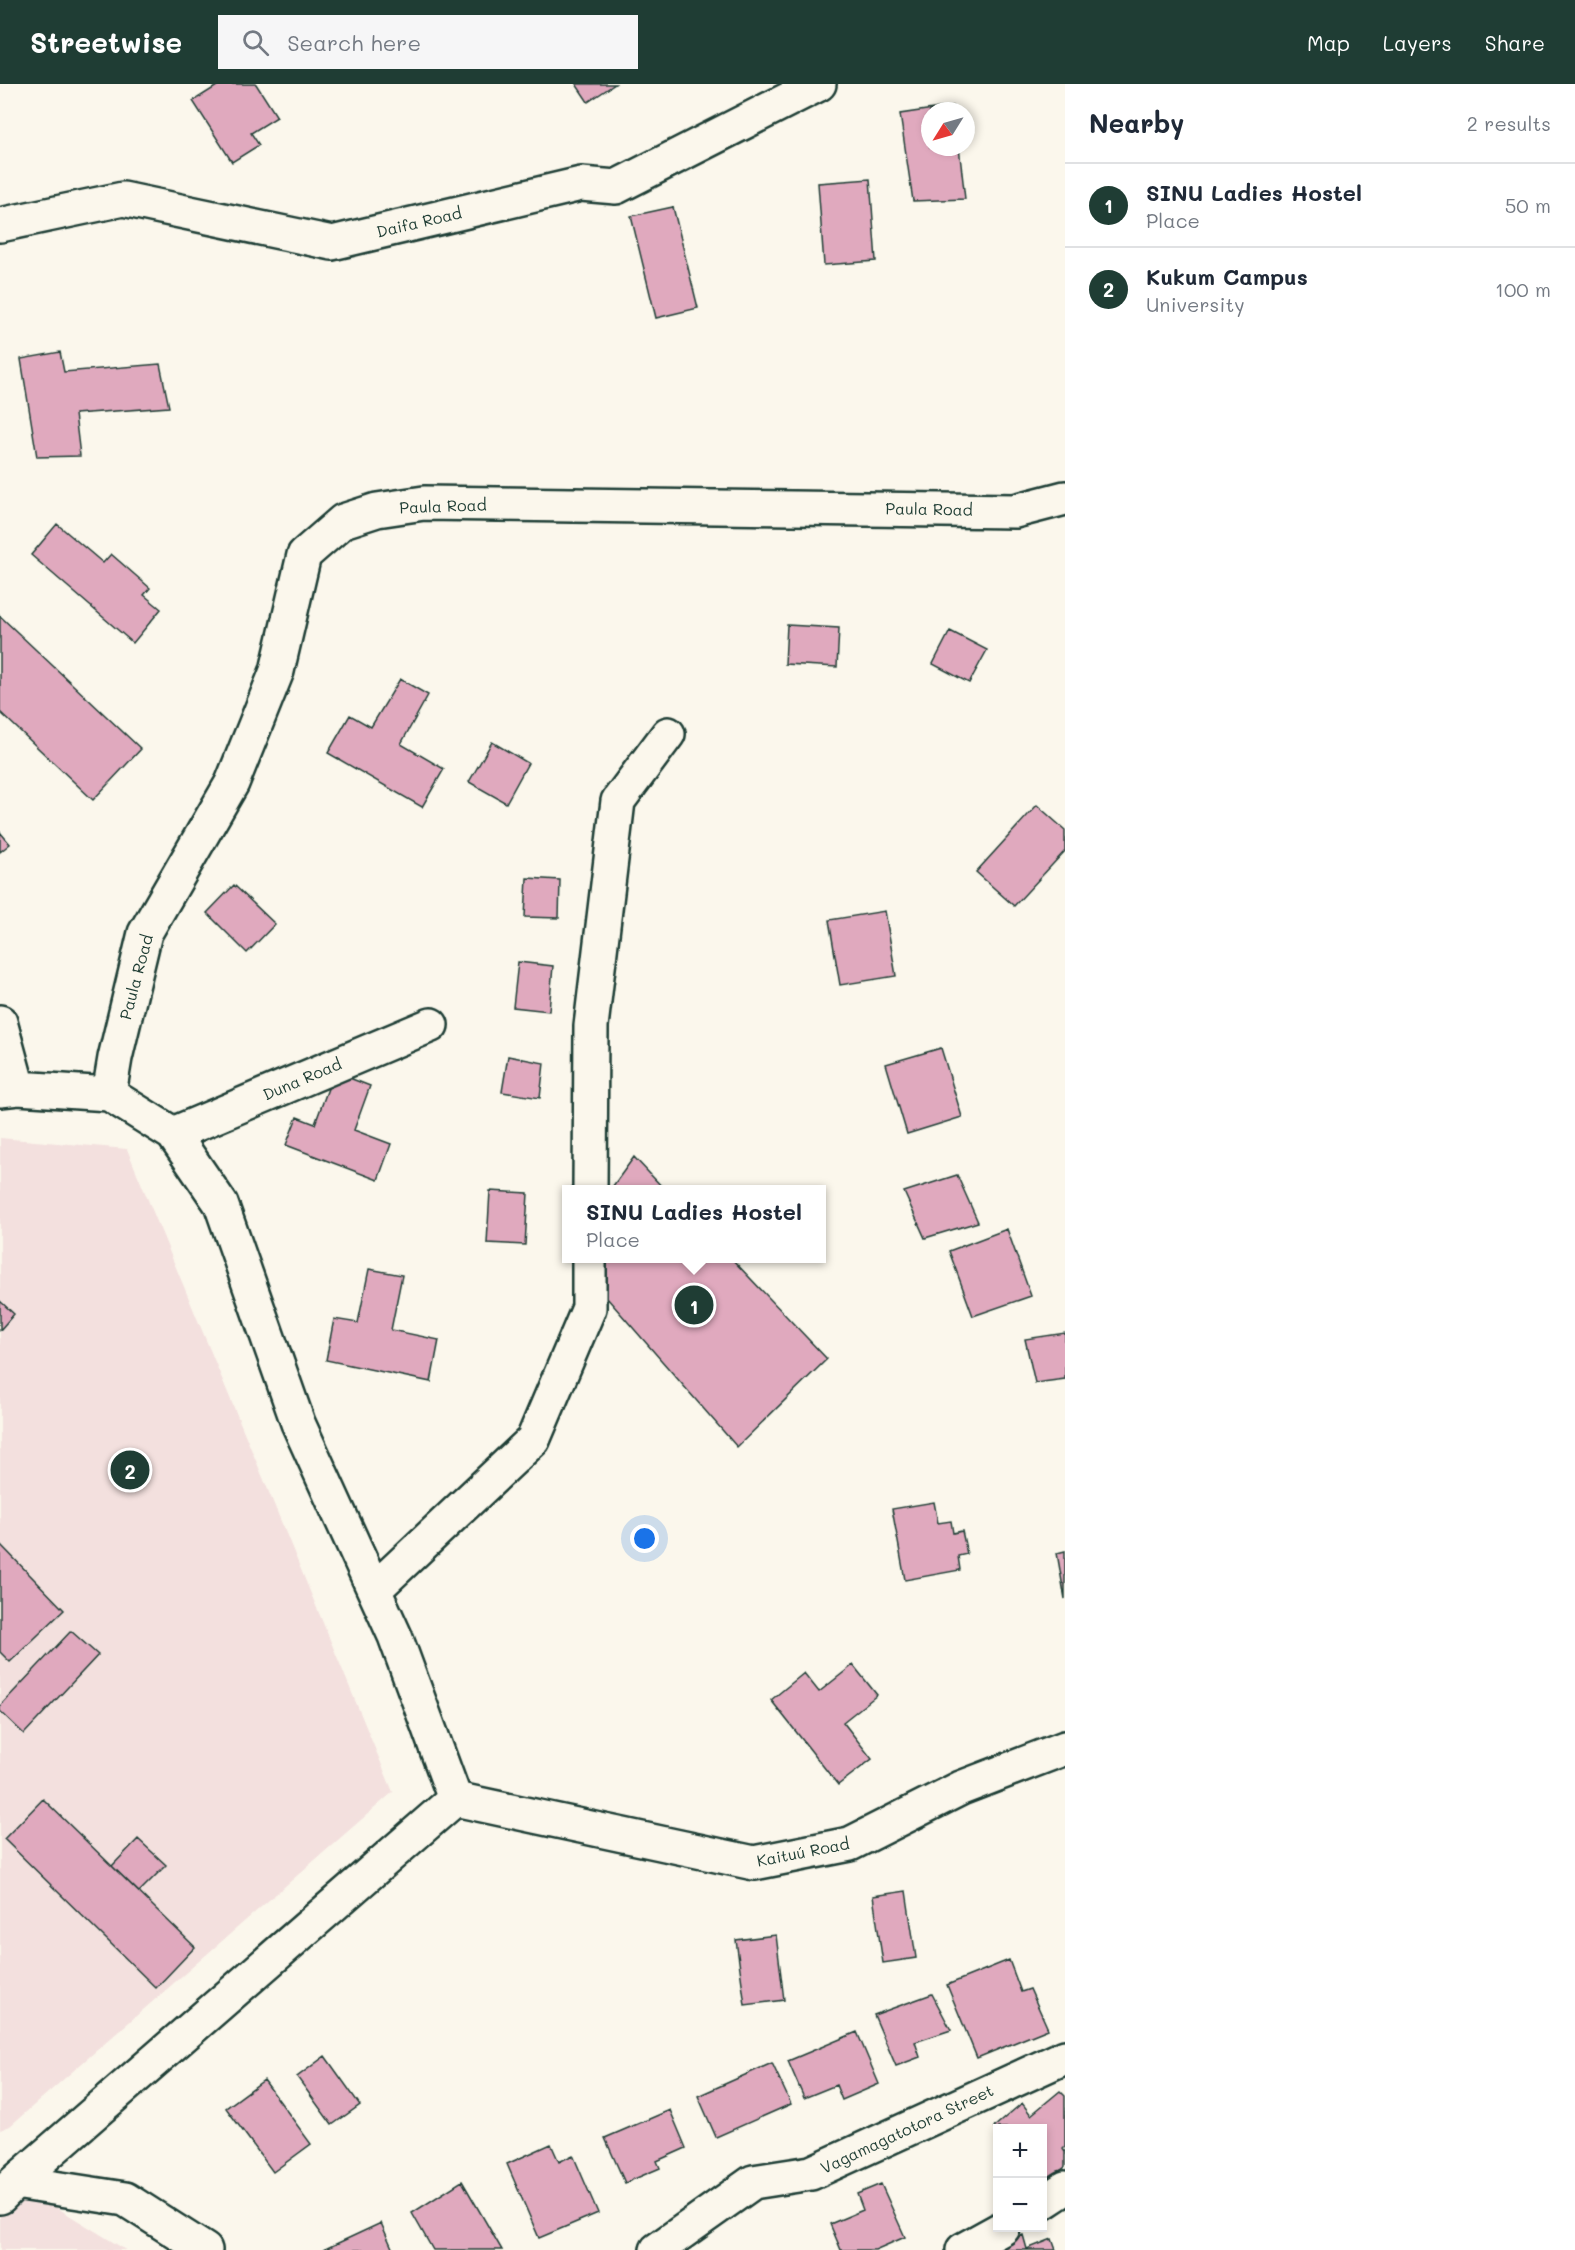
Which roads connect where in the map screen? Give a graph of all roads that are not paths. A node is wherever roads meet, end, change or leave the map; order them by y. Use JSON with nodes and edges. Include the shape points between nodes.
{"nodes":[{"id":1,"x":819,"y":84,"type":"edge"},
{"id":2,"x":0,"y":225,"type":"edge"},
{"id":3,"x":1065,"y":498,"type":"edge"},
{"id":4,"x":668,"y":734,"type":"dead end"},
{"id":5,"x":0,"y":1022,"type":"edge"},
{"id":6,"x":431,"y":1025,"type":"dead end"},
{"id":7,"x":9,"y":1089,"type":"edge"},
{"id":8,"x":109,"y":1094,"type":"junction"},
{"id":9,"x":173,"y":1134,"type":"junction"},
{"id":10,"x":590,"y":1185,"type":"edge"},
{"id":11,"x":589,"y":1263,"type":"edge"},
{"id":12,"x":374,"y":1590,"type":"junction"},
{"id":13,"x":1065,"y":1748,"type":"edge"},
{"id":14,"x":454,"y":1799,"type":"junction"},
{"id":15,"x":1065,"y":2057,"type":"edge"},
{"id":16,"x":1065,"y":2188,"type":"edge"},
{"id":17,"x":7,"y":2189,"type":"edge"},
{"id":18,"x":1047,"y":2200,"type":"edge"},
{"id":19,"x":996,"y":2232,"type":"edge"},
{"id":20,"x":205,"y":2250,"type":"edge"},
{"id":21,"x":657,"y":2250,"type":"edge"},
{"id":22,"x":963,"y":2250,"type":"edge"}],
"edges":[{"from":1,"to":2,"type":"street","name":"Daifa Road","via":[[616,187],[581,183],[332,243],[123,199]]},
{"from":3,"to":8,"type":"street","name":"Paula Road","via":[[1015,510],[424,503],[376,510],[343,521],[304,555],[277,671],[232,783],[145,933]]},
{"from":4,"to":10,"type":"street","via":[[618,801],[591,1026]]},
{"from":5,"to":7,"type":"street"},
{"from":6,"to":9,"type":"street","name":"Duna Road"},
{"from":7,"to":8,"type":"street"},
{"from":8,"to":9,"type":"street"},
{"from":9,"to":12,"type":"street","via":[[222,1204],[298,1423]]},
{"from":11,"to":12,"type":"street","via":[[589,1308],[532,1440]]},
{"from":12,"to":14,"type":"street","via":[[395,1636]]},
{"from":13,"to":14,"type":"street","name":"Kaituú Road","via":[[961,1788],[850,1844],[754,1863]]},
{"from":14,"to":17,"type":"street"},
{"from":15,"to":21,"type":"street","name":"Vagamagatotora Street","via":[[811,2173],[753,2182]]},
{"from":16,"to":18,"type":"street"},
{"from":17,"to":20,"type":"street","via":[[125,2199]]},
{"from":19,"to":22,"type":"street"}]}
